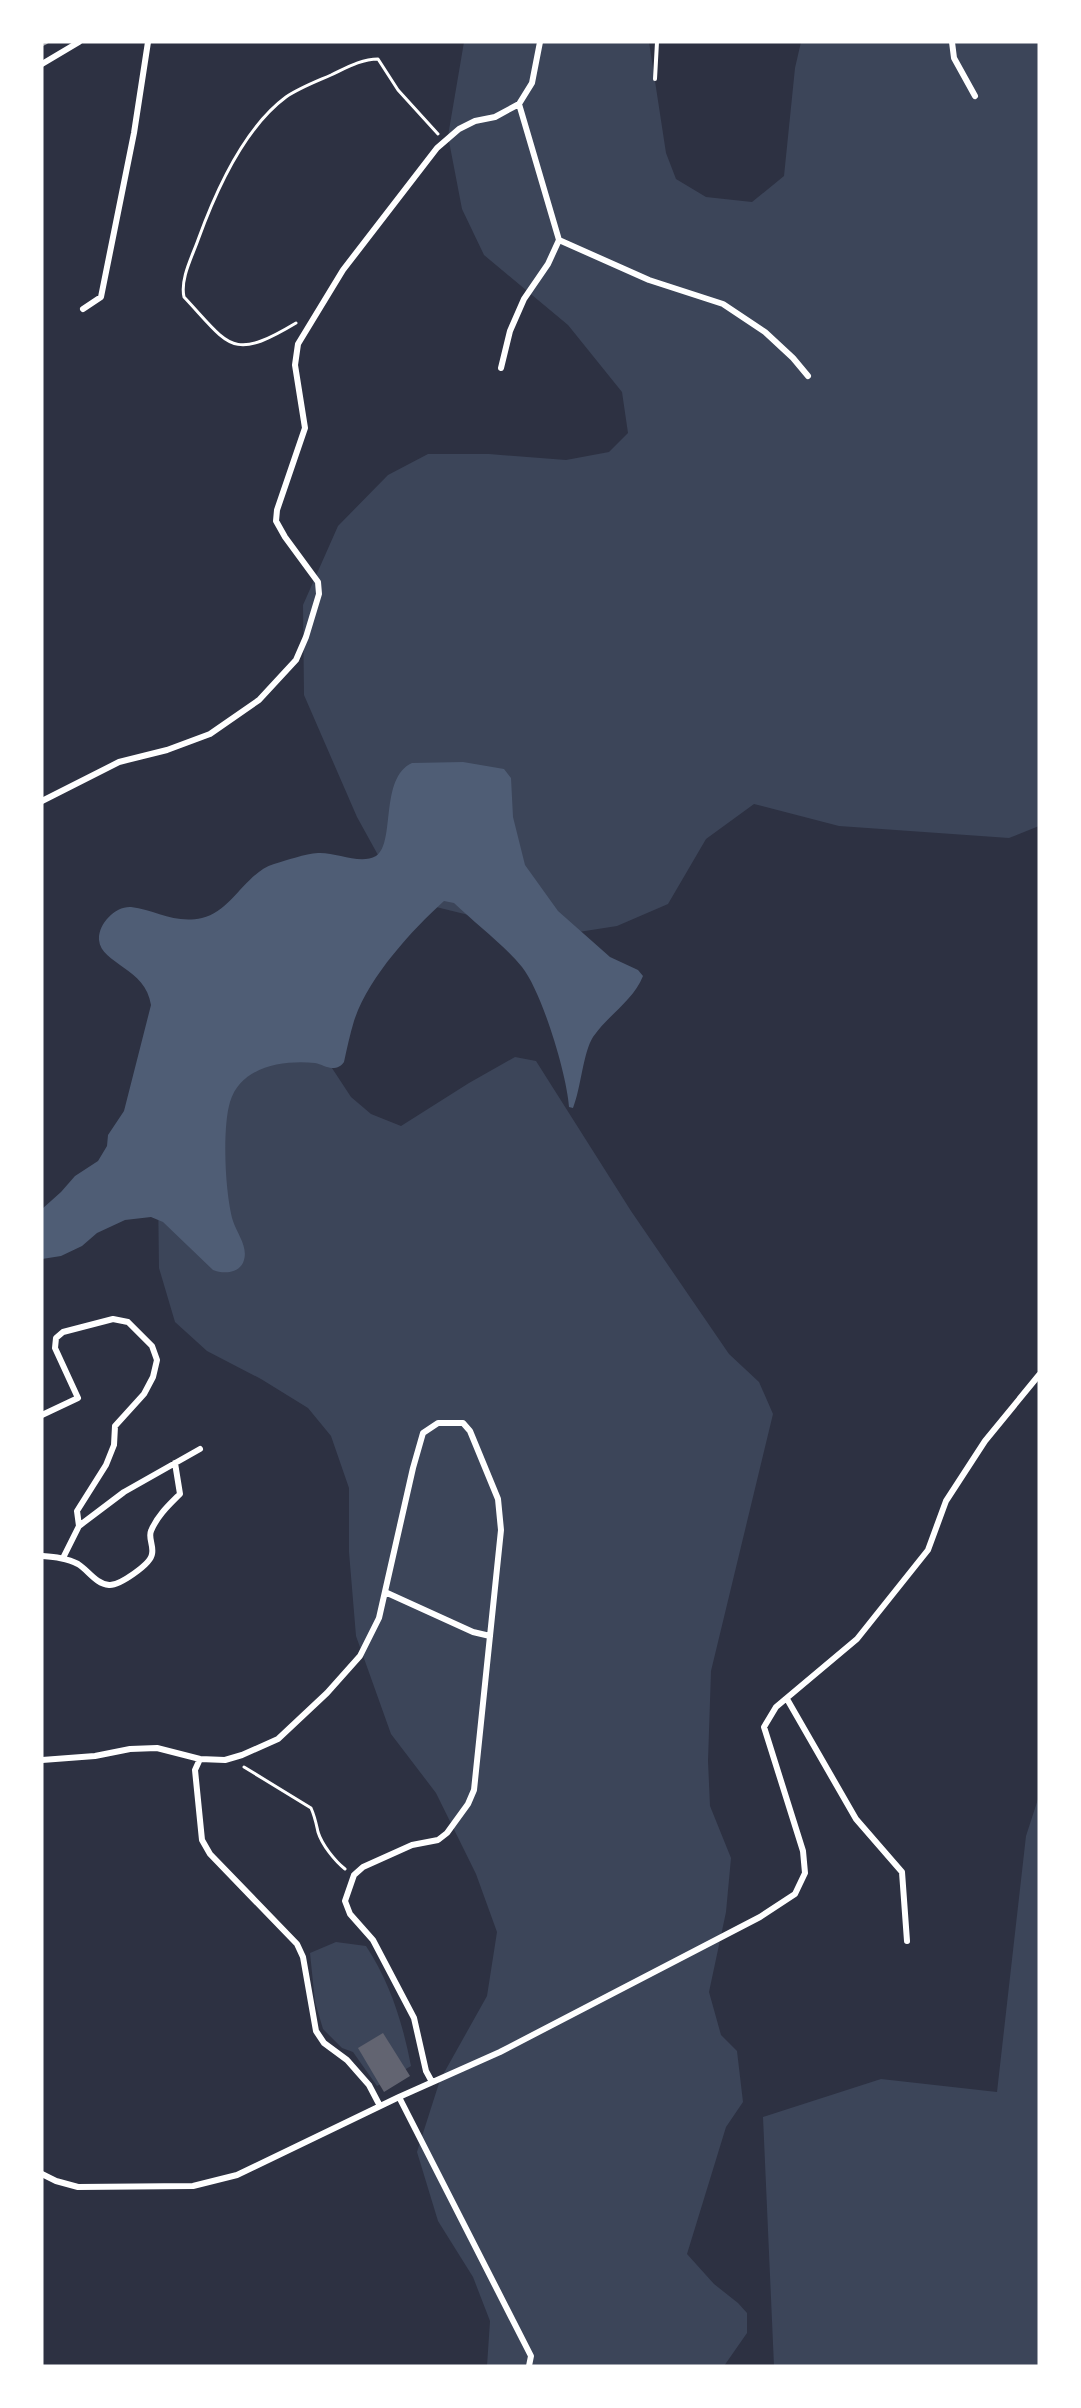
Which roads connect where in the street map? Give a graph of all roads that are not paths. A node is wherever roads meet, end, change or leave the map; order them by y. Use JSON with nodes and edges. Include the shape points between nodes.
{"nodes":[{"id":1,"x":79,"y":42,"type":"edge"},
{"id":2,"x":148,"y":42,"type":"edge"},
{"id":3,"x":540,"y":42,"type":"edge"},
{"id":4,"x":657,"y":42,"type":"edge"},
{"id":5,"x":952,"y":42,"type":"edge"},
{"id":6,"x":42,"y":64,"type":"edge"},
{"id":7,"x":655,"y":79,"type":"dead end"},
{"id":8,"x":975,"y":96,"type":"dead end"},
{"id":9,"x":519,"y":104,"type":"junction"},
{"id":10,"x":559,"y":240,"type":"junction"},
{"id":11,"x":83,"y":309,"type":"dead end"},
{"id":12,"x":501,"y":368,"type":"dead end"},
{"id":13,"x":808,"y":376,"type":"dead end"},
{"id":14,"x":42,"y":791,"type":"edge"},
{"id":15,"x":44,"y":800,"type":"edge"},
{"id":16,"x":1039,"y":1375,"type":"edge"},
{"id":17,"x":42,"y":1415,"type":"edge"},
{"id":18,"x":200,"y":1449,"type":"dead end"},
{"id":19,"x":175,"y":1463,"type":"junction"},
{"id":20,"x":79,"y":1526,"type":"junction"},
{"id":21,"x":42,"y":1556,"type":"edge"},
{"id":22,"x":63,"y":1558,"type":"junction"},
{"id":23,"x":385,"y":1592,"type":"junction"},
{"id":24,"x":490,"y":1636,"type":"junction"},
{"id":25,"x":787,"y":1699,"type":"junction"},
{"id":26,"x":200,"y":1759,"type":"junction"},
{"id":27,"x":42,"y":1760,"type":"edge"},
{"id":28,"x":907,"y":1941,"type":"dead end"},
{"id":29,"x":432,"y":2082,"type":"junction"},
{"id":30,"x":399,"y":2097,"type":"junction"},
{"id":31,"x":380,"y":2106,"type":"junction"},
{"id":32,"x":42,"y":2174,"type":"edge"},
{"id":33,"x":528,"y":2366,"type":"edge"}],
"edges":[{"from":1,"to":6,"type":"street"},
{"from":2,"to":11,"type":"street","via":[[101,297]]},
{"from":3,"to":9,"type":"street","via":[[532,83]]},
{"from":4,"to":7,"type":"lane"},
{"from":5,"to":8,"type":"street","via":[[954,58]]},
{"from":9,"to":10,"type":"street"},
{"from":9,"to":15,"type":"street","via":[[459,129],[418,169],[343,270],[298,344],[295,365],[305,428],[276,521],[318,582],[319,594],[296,660],[259,700],[210,734],[119,762]]},
{"from":10,"to":12,"type":"street","via":[[524,299],[510,331]]},
{"from":10,"to":13,"type":"street","via":[[650,280],[723,304],[765,332]]},
{"from":14,"to":15,"type":"street"},
{"from":16,"to":25,"type":"street","via":[[985,1441],[946,1501],[928,1550],[856,1639]]},
{"from":17,"to":20,"type":"street","via":[[78,1398],[55,1348],[56,1338],[63,1332],[112,1319],[128,1322],[152,1346],[157,1360],[153,1377],[144,1394],[115,1426],[114,1445],[106,1465],[77,1510]]},
{"from":18,"to":19,"type":"street"},
{"from":19,"to":20,"type":"street","via":[[124,1492]]},
{"from":19,"to":22,"type":"street","via":[[180,1494],[156,1521],[150,1534],[153,1554],[148,1562],[119,1583],[108,1585],[79,1564]]},
{"from":20,"to":22,"type":"street"},
{"from":21,"to":22,"type":"street"},
{"from":23,"to":24,"type":"street","via":[[472,1632]]},
{"from":23,"to":24,"type":"street","via":[[423,1433],[438,1423],[463,1424],[470,1431],[498,1498],[501,1530]]},
{"from":23,"to":26,"type":"street","via":[[379,1618],[360,1656],[327,1694],[278,1739],[225,1760]]},
{"from":24,"to":29,"type":"street","via":[[474,1790],[468,1804],[438,1840],[394,1851],[363,1867],[354,1875],[345,1901],[350,1914],[373,1940],[414,2018]]},
{"from":25,"to":28,"type":"street","via":[[856,1819],[902,1872]]},
{"from":25,"to":29,"type":"street","via":[[776,1707],[764,1727],[803,1851],[805,1873],[795,1894],[760,1917],[500,2052]]},
{"from":26,"to":27,"type":"street","via":[[157,1748]]},
{"from":26,"to":31,"type":"street","via":[[195,1770],[202,1840],[210,1854],[297,1944],[303,1957],[316,2031],[369,2085]]},
{"from":29,"to":30,"type":"street"},
{"from":30,"to":31,"type":"street"},
{"from":30,"to":33,"type":"street","via":[[531,2356]]},
{"from":31,"to":32,"type":"street","via":[[237,2175],[193,2186],[78,2187]]}]}
